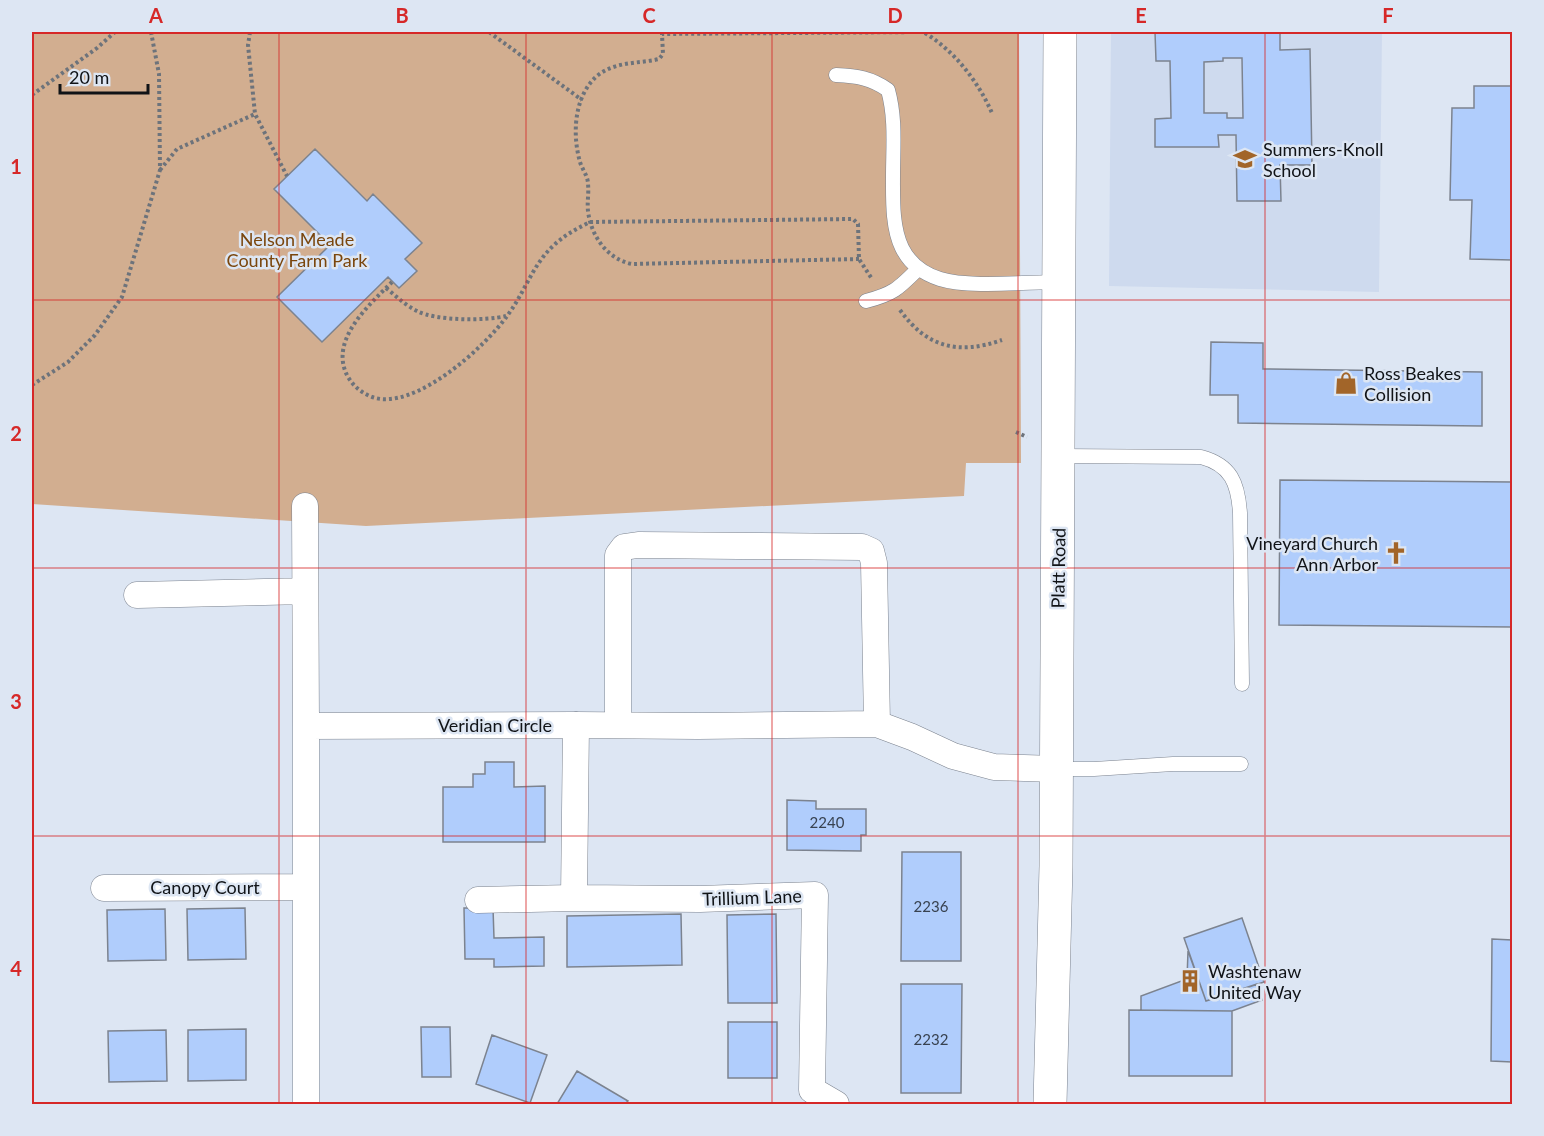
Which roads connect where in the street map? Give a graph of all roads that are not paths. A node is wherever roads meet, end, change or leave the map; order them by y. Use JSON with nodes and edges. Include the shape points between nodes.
{"nodes":[{"id":1,"x":1060,"y":32,"type":"edge"},
{"id":2,"x":836,"y":75,"type":"dead end"},
{"id":3,"x":918,"y":269,"type":"junction"},
{"id":4,"x":1059,"y":282,"type":"junction"},
{"id":5,"x":866,"y":301,"type":"dead end"},
{"id":6,"x":1059,"y":456,"type":"junction"},
{"id":7,"x":305,"y":506,"type":"dead end"},
{"id":8,"x":305,"y":591,"type":"junction"},
{"id":9,"x":137,"y":595,"type":"dead end"},
{"id":10,"x":1242,"y":684,"type":"dead end"},
{"id":11,"x":576,"y":724,"type":"junction"},
{"id":12,"x":877,"y":724,"type":"junction"},
{"id":13,"x":618,"y":725,"type":"junction"},
{"id":14,"x":306,"y":726,"type":"junction"},
{"id":15,"x":1241,"y":764,"type":"dead end"},
{"id":16,"x":1056,"y":769,"type":"junction"},
{"id":17,"x":306,"y":887,"type":"junction"},
{"id":18,"x":104,"y":888,"type":"dead end"},
{"id":19,"x":574,"y":898,"type":"junction"},
{"id":20,"x":478,"y":900,"type":"dead end"},
{"id":21,"x":306,"y":1104,"type":"edge"},
{"id":22,"x":836,"y":1104,"type":"edge"},
{"id":23,"x":1050,"y":1104,"type":"edge"}],
"edges":[{"from":1,"to":4,"type":"street","name":"Platt Road"},
{"from":2,"to":3,"type":"lane","via":[[874,80],[888,90],[894,126],[895,222],[903,249]]},
{"from":3,"to":4,"type":"lane","via":[[941,279],[966,283]]},
{"from":3,"to":5,"type":"lane","via":[[887,296]]},
{"from":4,"to":6,"type":"street","name":"Platt Road"},
{"from":6,"to":10,"type":"lane","via":[[1201,457],[1218,462],[1230,475],[1239,495]]},
{"from":6,"to":16,"type":"street","name":"Platt Road"},
{"from":7,"to":8,"type":"street"},
{"from":8,"to":9,"type":"street"},
{"from":8,"to":14,"type":"street"},
{"from":11,"to":13,"type":"street","name":"Veridian Circle"},
{"from":11,"to":14,"type":"street","name":"Veridian Circle"},
{"from":11,"to":19,"type":"street"},
{"from":12,"to":13,"type":"street","name":"Veridian Circle"},
{"from":12,"to":13,"type":"street","via":[[871,551],[862,547],[638,545],[624,547],[618,555]]},
{"from":12,"to":16,"type":"street","name":"Veridian Circle","via":[[953,756],[994,767]]},
{"from":14,"to":17,"type":"street"},
{"from":15,"to":16,"type":"lane"},
{"from":16,"to":23,"type":"street","name":"Platt Road"},
{"from":17,"to":18,"type":"street","name":"Canopy Court"},
{"from":17,"to":21,"type":"street"},
{"from":19,"to":20,"type":"street","name":"Trillium Lane"},
{"from":19,"to":22,"type":"street","name":"Trillium Lane","via":[[815,895],[812,1090]]}]}
